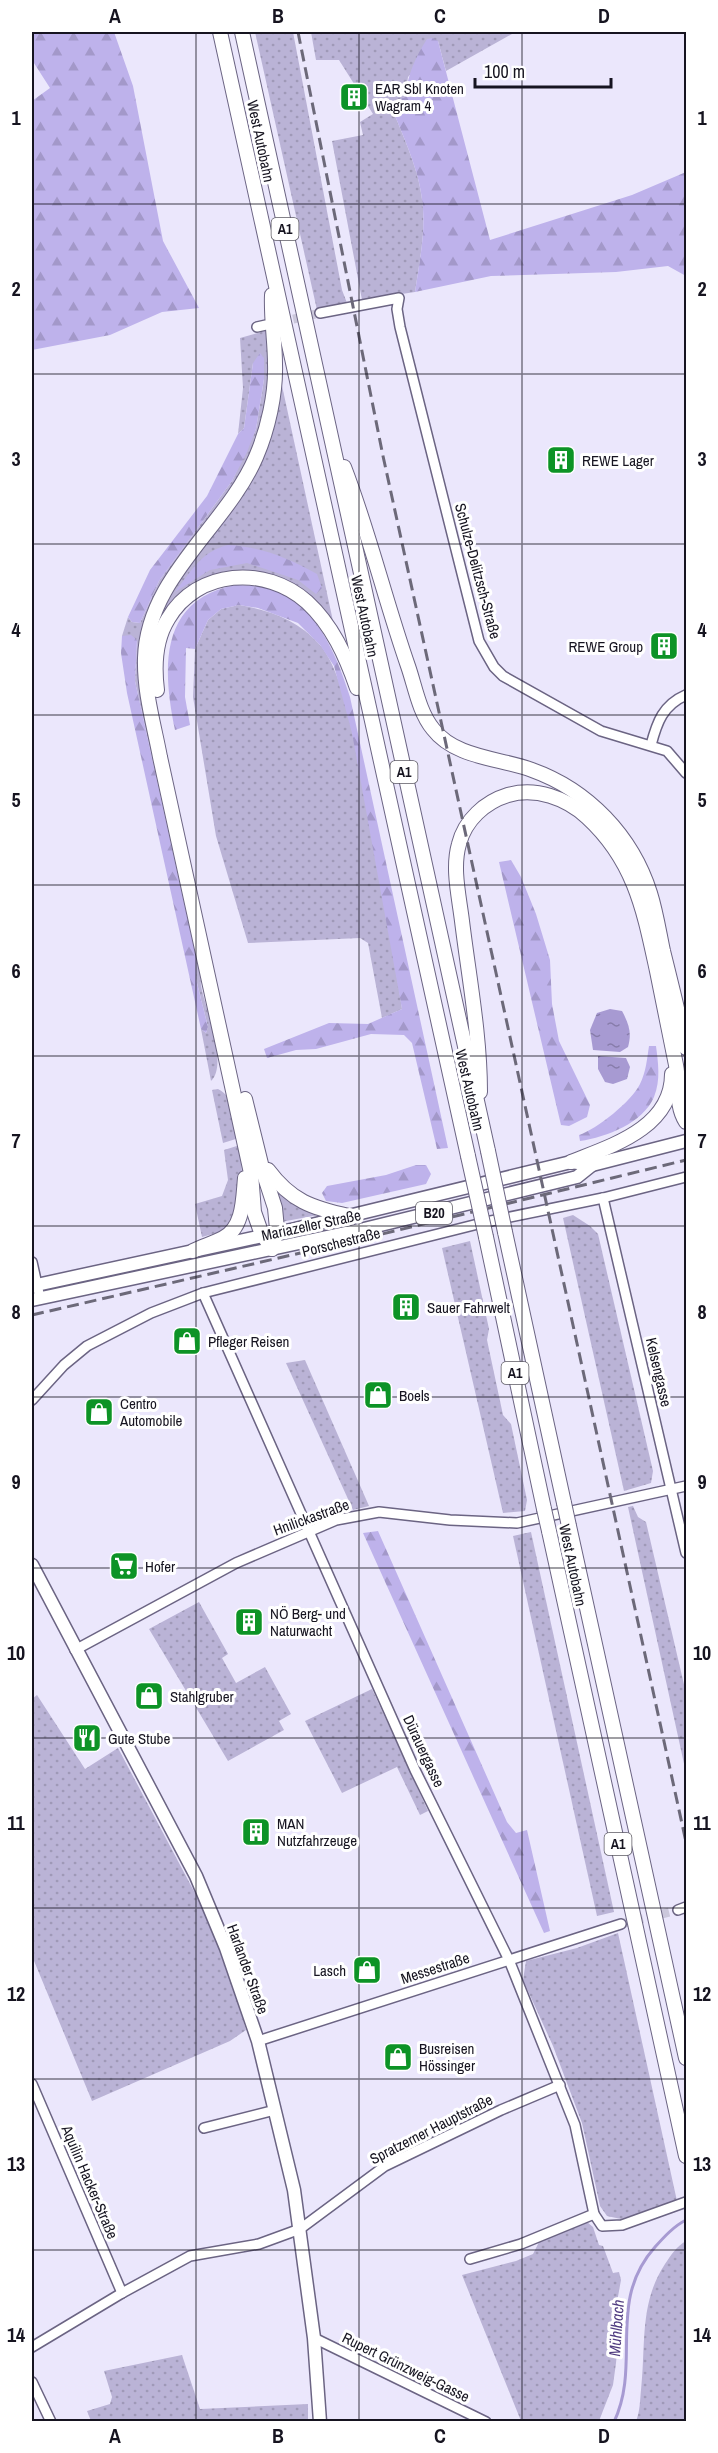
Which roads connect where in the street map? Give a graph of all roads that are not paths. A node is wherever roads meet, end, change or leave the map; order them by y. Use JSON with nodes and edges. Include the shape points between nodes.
{"nodes":[{"id":1,"x":220,"y":32,"type":"edge"},
{"id":2,"x":242,"y":32,"type":"edge"},
{"id":3,"x":273,"y":275,"type":"junction"},
{"id":4,"x":320,"y":313,"type":"tunnel mouth"},
{"id":5,"x":328,"y":426,"type":"junction"},
{"id":6,"x":687,"y":695,"type":"edge"},
{"id":7,"x":374,"y":735,"type":"junction"},
{"id":8,"x":651,"y":745,"type":"junction"},
{"id":9,"x":687,"y":772,"type":"edge"},
{"id":10,"x":671,"y":1045,"type":"junction"},
{"id":11,"x":687,"y":1048,"type":"edge"},
{"id":12,"x":481,"y":1118,"type":"junction"},
{"id":13,"x":687,"y":1122,"type":"edge"},
{"id":14,"x":687,"y":1141,"type":"edge"},
{"id":15,"x":253,"y":1158,"type":"junction"},
{"id":16,"x":571,"y":1162,"type":"junction"},
{"id":17,"x":592,"y":1165,"type":"junction"},
{"id":18,"x":687,"y":1177,"type":"edge"},
{"id":19,"x":603,"y":1198,"type":"junction"},
{"id":20,"x":349,"y":1216,"type":"junction"},
{"id":21,"x":270,"y":1235,"type":"junction"},
{"id":22,"x":272,"y":1249,"type":"junction"},
{"id":23,"x":193,"y":1251,"type":"junction"},
{"id":24,"x":32,"y":1262,"type":"edge"},
{"id":25,"x":34,"y":1286,"type":"edge"},
{"id":26,"x":203,"y":1293,"type":"junction"},
{"id":27,"x":36,"y":1299,"type":"edge"},
{"id":28,"x":32,"y":1400,"type":"edge"},
{"id":29,"x":687,"y":1486,"type":"edge"},
{"id":30,"x":670,"y":1488,"type":"junction"},
{"id":31,"x":307,"y":1531,"type":"junction"},
{"id":32,"x":687,"y":1552,"type":"edge"},
{"id":33,"x":32,"y":1565,"type":"edge"},
{"id":34,"x":75,"y":1650,"type":"junction"},
{"id":35,"x":621,"y":1924,"type":"tunnel mouth"},
{"id":36,"x":509,"y":1960,"type":"junction"},
{"id":37,"x":258,"y":2041,"type":"junction"},
{"id":38,"x":687,"y":2058,"type":"edge"},
{"id":39,"x":32,"y":2084,"type":"edge"},
{"id":40,"x":560,"y":2085,"type":"junction"},
{"id":41,"x":275,"y":2110,"type":"junction"},
{"id":42,"x":204,"y":2128,"type":"dead end"},
{"id":43,"x":687,"y":2156,"type":"edge"},
{"id":44,"x":687,"y":2202,"type":"edge"},
{"id":45,"x":594,"y":2214,"type":"junction"},
{"id":46,"x":300,"y":2229,"type":"junction"},
{"id":47,"x":470,"y":2259,"type":"dead end"},
{"id":48,"x":122,"y":2293,"type":"junction"},
{"id":49,"x":314,"y":2338,"type":"junction"},
{"id":50,"x":32,"y":2347,"type":"edge"},
{"id":51,"x":32,"y":2382,"type":"edge"},
{"id":52,"x":51,"y":2421,"type":"edge"},
{"id":53,"x":320,"y":2421,"type":"edge"},
{"id":54,"x":486,"y":2421,"type":"edge"}],
"edges":[{"from":1,"to":3,"type":"highway","name":"West Autobahn","number":"A1"},
{"from":2,"to":5,"type":"highway","name":"West Autobahn","number":"A1"},
{"from":3,"to":7,"type":"highway","name":"West Autobahn","number":"A1"},
{"from":3,"to":15,"type":"highway","via":[[275,365],[270,412],[256,456],[238,493],[161,598],[150,622],[145,658],[150,705]]},
{"from":4,"to":8,"type":"street","name":"Schulze-Delitzsch-Straße","via":[[399,298],[400,327],[457,557],[486,656],[503,676],[588,724]]},
{"from":5,"to":11,"type":"highway","via":[[426,717],[433,729],[453,746],[558,781],[582,796],[620,835],[650,893]]},
{"from":5,"to":12,"type":"highway","name":"West Autobahn","number":"A1"},
{"from":6,"to":8,"type":"street","via":[[666,708],[657,721]]},
{"from":7,"to":15,"type":"highway","via":[[333,632],[306,601],[288,589],[257,577],[211,582],[180,602],[167,620],[155,658],[158,704]]},
{"from":7,"to":43,"type":"highway","name":"West Autobahn","number":"A1","bridge":true},
{"from":8,"to":9,"type":"street","name":"Schulze-Delitzsch-Straße","via":[[670,753]]},
{"from":10,"to":12,"type":"highway","via":[[644,913],[634,882],[609,841],[581,812],[563,800],[528,792],[497,798],[471,819],[456,859],[480,1062]]},
{"from":10,"to":13,"type":"highway","via":[[679,1099]]},
{"from":10,"to":16,"type":"highway","via":[[672,1079],[659,1112],[635,1134]]},
{"from":12,"to":38,"type":"highway","name":"West Autobahn","number":"A1","bridge":true},
{"from":14,"to":17,"type":"main road","name":"Mariazeller Straße","number":"B20"},
{"from":15,"to":20,"type":"highway","via":[[301,1202]]},
{"from":15,"to":21,"type":"highway","via":[[275,1208]]},
{"from":15,"to":21,"type":"highway","via":[[254,1212]]},
{"from":15,"to":23,"type":"highway","via":[[238,1222],[228,1235]]},
{"from":16,"to":17,"type":"main road","name":"Mariazeller Straße","number":"B20"},
{"from":16,"to":20,"type":"main road","name":"Mariazeller Straße","number":"B20"},
{"from":17,"to":22,"type":"main road","name":"Mariazeller Straße","number":"B20","via":[[577,1177]]},
{"from":18,"to":19,"type":"street","name":"Porschestraße"},
{"from":19,"to":26,"type":"street","name":"Porschestraße","via":[[486,1222]]},
{"from":19,"to":30,"type":"street","name":"Kelsengasse"},
{"from":20,"to":21,"type":"main road","name":"Mariazeller Straße","number":"B20"},
{"from":21,"to":22,"type":"highway"},
{"from":21,"to":23,"type":"main road","name":"Mariazeller Straße","number":"B20"},
{"from":22,"to":27,"type":"main road","name":"Mariazeller Straße","number":"B20"},
{"from":23,"to":25,"type":"main road","name":"Mariazeller Straße","number":"B20"},
{"from":24,"to":25,"type":"street"},
{"from":25,"to":27,"type":"street"},
{"from":26,"to":28,"type":"street","name":"Porschestraße","via":[[151,1313],[87,1346]]},
{"from":26,"to":31,"type":"street","name":"Dürauergasse"},
{"from":29,"to":30,"type":"street","name":"Hnilickastraße"},
{"from":30,"to":31,"type":"street","name":"Hnilickastraße","via":[[517,1523],[379,1512],[336,1520]]},
{"from":30,"to":32,"type":"street","name":"Kelsengasse"},
{"from":31,"to":34,"type":"street","name":"Hnilickastraße","via":[[236,1563]]},
{"from":31,"to":36,"type":"street","name":"Dürauergasse","via":[[415,1770]]},
{"from":33,"to":34,"type":"main road","name":"Harlander Straße"},
{"from":34,"to":37,"type":"main road","name":"Harlander Straße","via":[[196,1876]]},
{"from":35,"to":36,"type":"street","name":"Messestraße"},
{"from":36,"to":37,"type":"street","name":"Messestraße"},
{"from":36,"to":40,"type":"street","name":"Dürauergasse"},
{"from":37,"to":41,"type":"main road","name":"Harlander Straße"},
{"from":39,"to":48,"type":"street","name":"Aquilin Hacker-Straße"},
{"from":40,"to":45,"type":"street","name":"Dürauergasse","via":[[575,2125]]},
{"from":40,"to":46,"type":"street","name":"Spratzerner Hauptstraße","via":[[385,2166]]},
{"from":41,"to":42,"type":"street"},
{"from":41,"to":46,"type":"main road","name":"Harlander Straße"},
{"from":44,"to":45,"type":"street","name":"Dürauergasse","via":[[622,2225],[602,2226]]},
{"from":45,"to":47,"type":"street","via":[[521,2244]]},
{"from":46,"to":48,"type":"street","name":"Spratzerner Hauptstraße","via":[[259,2244],[190,2256]]},
{"from":46,"to":49,"type":"main road","name":"Harlander Straße"},
{"from":48,"to":50,"type":"street","name":"Spratzerner Hauptstraße"},
{"from":49,"to":53,"type":"main road","name":"Harlander Straße"},
{"from":49,"to":54,"type":"street","name":"Rupert Grünzweig-Gasse"},
{"from":51,"to":52,"type":"street"}]}
